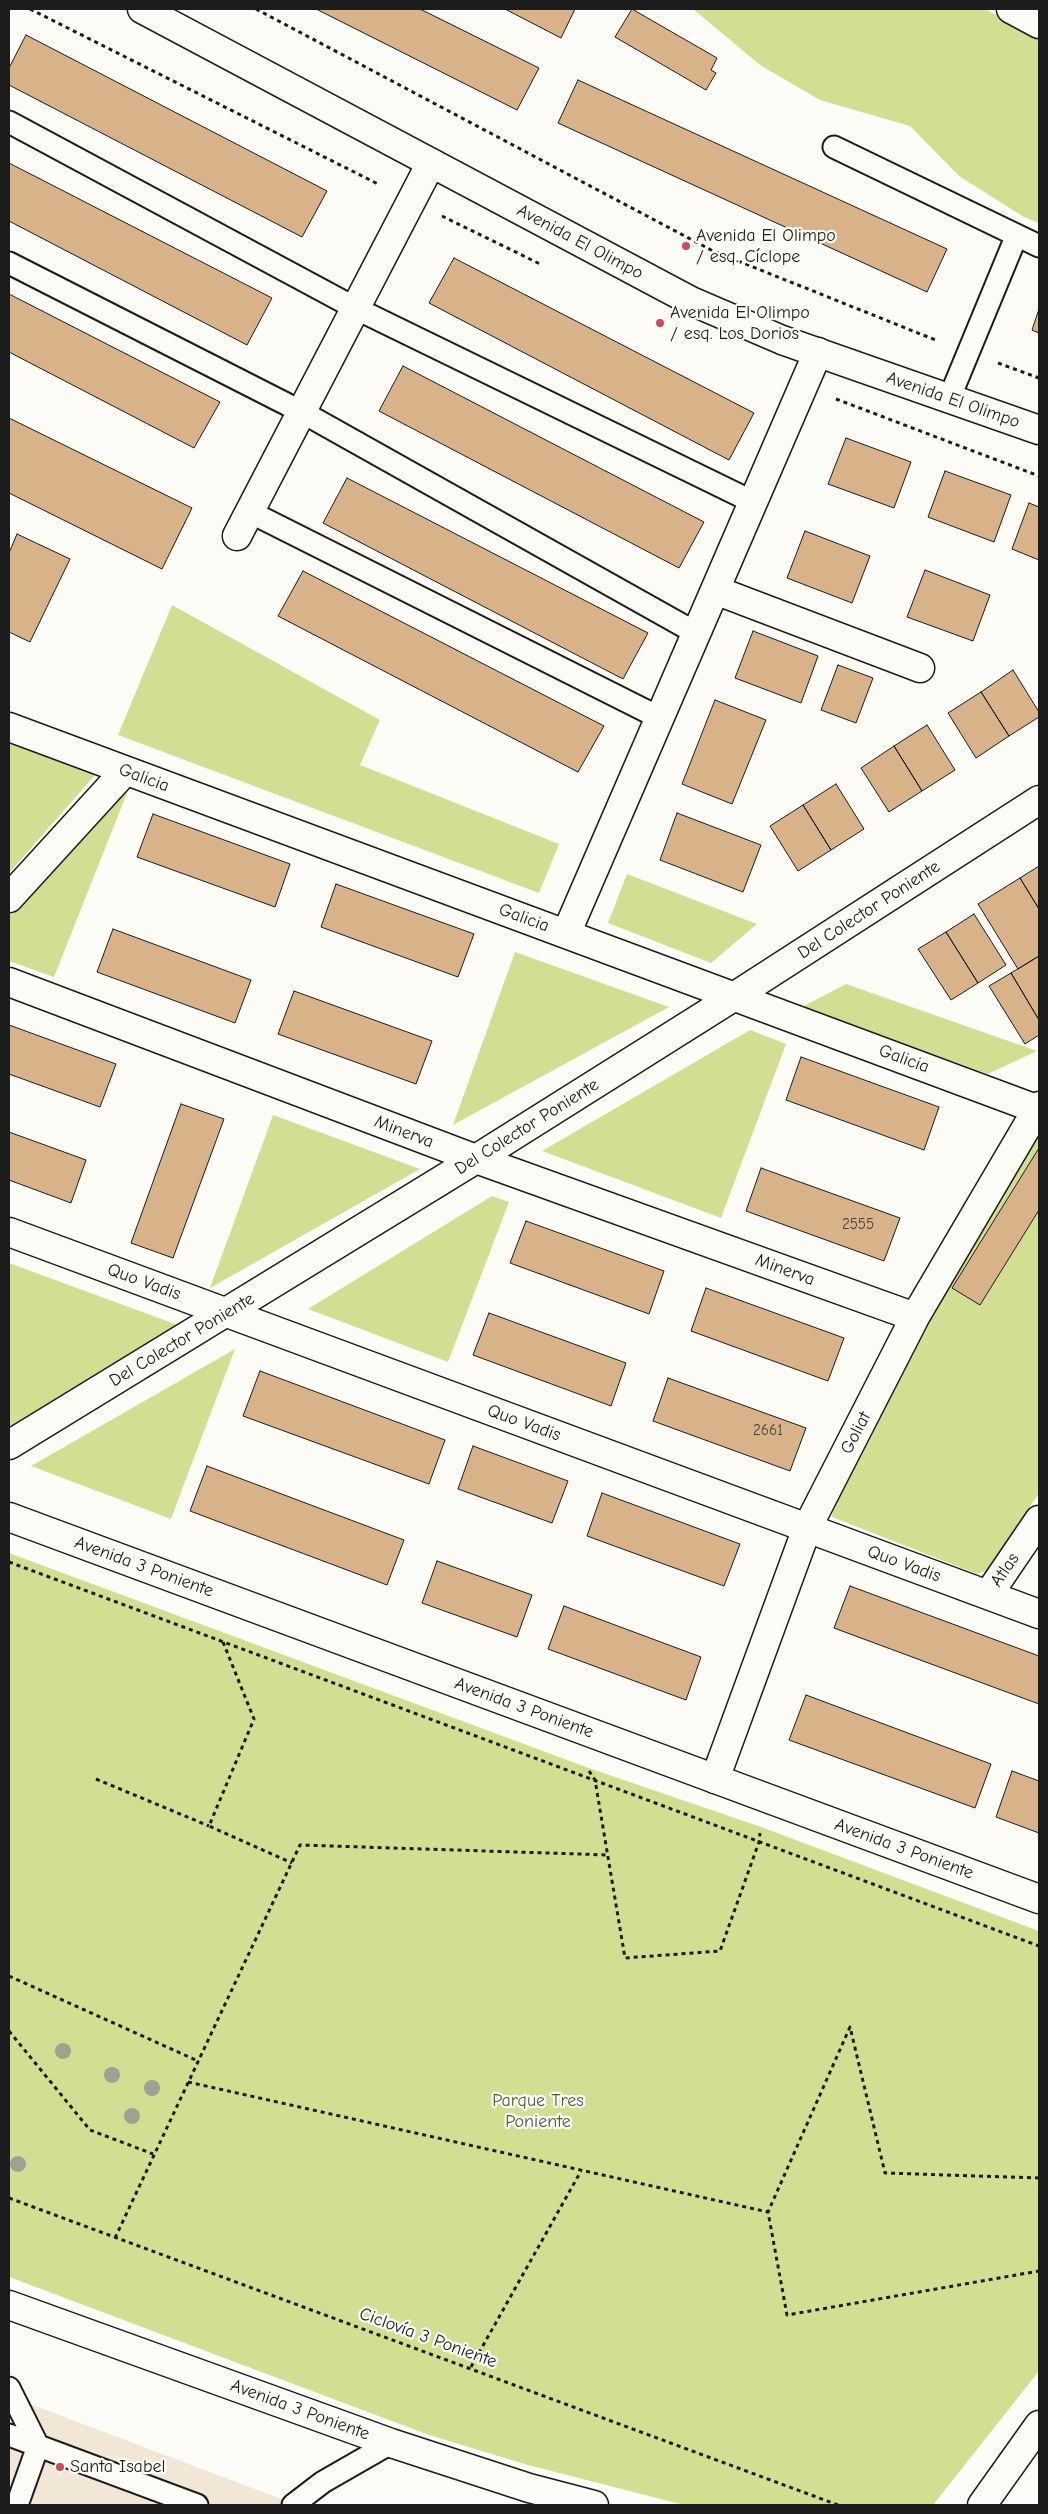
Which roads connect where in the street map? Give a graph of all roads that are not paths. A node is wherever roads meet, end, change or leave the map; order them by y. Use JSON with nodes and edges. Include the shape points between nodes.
{"nodes":[{"id":1,"x":142,"y":9,"type":"edge"},
{"id":2,"x":1011,"y":9,"type":"edge"},
{"id":3,"x":1039,"y":24,"type":"edge"},
{"id":4,"x":9,"y":122,"type":"edge"},
{"id":5,"x":834,"y":147,"type":"dead end"},
{"id":6,"x":431,"y":163,"type":"junction"},
{"id":7,"x":1016,"y":237,"type":"junction"},
{"id":8,"x":1039,"y":246,"type":"edge"},
{"id":9,"x":9,"y":263,"type":"edge"},
{"id":10,"x":355,"y":308,"type":"junction"},
{"id":11,"x":818,"y":352,"type":"junction"},
{"id":12,"x":949,"y":399,"type":"junction"},
{"id":13,"x":302,"y":412,"type":"junction"},
{"id":14,"x":1039,"y":430,"type":"edge"},
{"id":15,"x":753,"y":502,"type":"junction"},
{"id":16,"x":250,"y":512,"type":"junction"},
{"id":17,"x":237,"y":536,"type":"dead end"},
{"id":18,"x":715,"y":590,"type":"junction"},
{"id":19,"x":696,"y":633,"type":"junction"},
{"id":20,"x":920,"y":668,"type":"dead end"},
{"id":21,"x":660,"y":718,"type":"junction"},
{"id":22,"x":9,"y":727,"type":"edge"},
{"id":23,"x":125,"y":770,"type":"junction"},
{"id":24,"x":1039,"y":800,"type":"edge"},
{"id":25,"x":9,"y":898,"type":"edge"},
{"id":26,"x":566,"y":934,"type":"junction"},
{"id":27,"x":9,"y":982,"type":"edge"},
{"id":28,"x":735,"y":996,"type":"junction"},
{"id":29,"x":1039,"y":1108,"type":"edge"},
{"id":30,"x":476,"y":1159,"type":"junction"},
{"id":31,"x":9,"y":1232,"type":"edge"},
{"id":32,"x":227,"y":1313,"type":"junction"},
{"id":33,"x":915,"y":1317,"type":"junction"},
{"id":34,"x":9,"y":1446,"type":"edge"},
{"id":35,"x":9,"y":1517,"type":"edge"},
{"id":36,"x":1039,"y":1520,"type":"edge"},
{"id":37,"x":807,"y":1528,"type":"junction"},
{"id":38,"x":988,"y":1595,"type":"junction"},
{"id":39,"x":1039,"y":1614,"type":"edge"},
{"id":40,"x":715,"y":1779,"type":"junction"},
{"id":41,"x":1039,"y":1899,"type":"edge"},
{"id":42,"x":9,"y":2305,"type":"edge"},
{"id":43,"x":9,"y":2388,"type":"edge"},
{"id":44,"x":1039,"y":2425,"type":"edge"},
{"id":45,"x":9,"y":2435,"type":"edge"},
{"id":46,"x":391,"y":2444,"type":"junction"},
{"id":47,"x":38,"y":2446,"type":"junction"},
{"id":48,"x":17,"y":2505,"type":"edge"},
{"id":49,"x":196,"y":2505,"type":"edge"},
{"id":50,"x":293,"y":2505,"type":"edge"},
{"id":51,"x":594,"y":2505,"type":"edge"},
{"id":52,"x":982,"y":2505,"type":"edge"}],
"edges":[{"from":1,"to":6,"type":"street","name":"Avenida El Olimpo"},
{"from":2,"to":3,"type":"street"},
{"from":4,"to":10,"type":"lane"},
{"from":5,"to":7,"type":"lane"},
{"from":6,"to":10,"type":"street"},
{"from":6,"to":11,"type":"street","name":"Avenida El Olimpo","via":[[691,301]]},
{"from":7,"to":8,"type":"lane"},
{"from":7,"to":12,"type":"lane"},
{"from":9,"to":13,"type":"lane"},
{"from":10,"to":13,"type":"street"},
{"from":10,"to":15,"type":"lane"},
{"from":11,"to":12,"type":"street","name":"Avenida El Olimpo"},
{"from":11,"to":15,"type":"street"},
{"from":12,"to":14,"type":"street","name":"Avenida El Olimpo"},
{"from":13,"to":16,"type":"street"},
{"from":13,"to":19,"type":"lane"},
{"from":15,"to":18,"type":"street"},
{"from":16,"to":17,"type":"street"},
{"from":16,"to":21,"type":"lane"},
{"from":18,"to":19,"type":"street"},
{"from":18,"to":20,"type":"street"},
{"from":19,"to":21,"type":"street"},
{"from":21,"to":26,"type":"street"},
{"from":22,"to":23,"type":"street","name":"Galicia"},
{"from":23,"to":25,"type":"street"},
{"from":23,"to":26,"type":"street","name":"Galicia"},
{"from":24,"to":28,"type":"street","name":"Del Colector Poniente"},
{"from":26,"to":28,"type":"street","name":"Galicia"},
{"from":27,"to":30,"type":"street","name":"Minerva"},
{"from":28,"to":29,"type":"street","name":"Galicia"},
{"from":28,"to":30,"type":"street","name":"Del Colector Poniente"},
{"from":29,"to":33,"type":"street","name":"Goliat"},
{"from":30,"to":32,"type":"street","name":"Del Colector Poniente"},
{"from":30,"to":33,"type":"street","name":"Minerva"},
{"from":31,"to":32,"type":"street","name":"Quo Vadis"},
{"from":32,"to":34,"type":"street","name":"Del Colector Poniente"},
{"from":32,"to":37,"type":"street","name":"Quo Vadis"},
{"from":33,"to":37,"type":"street","name":"Goliat"},
{"from":35,"to":40,"type":"street","name":"Avenida 3 Poniente"},
{"from":36,"to":38,"type":"street","name":"Atlas"},
{"from":37,"to":38,"type":"street","name":"Quo Vadis"},
{"from":37,"to":40,"type":"street","name":"Goliat"},
{"from":38,"to":39,"type":"street","name":"Quo Vadis"},
{"from":40,"to":41,"type":"street","name":"Avenida 3 Poniente"},
{"from":42,"to":46,"type":"street","name":"Avenida 3 Poniente"},
{"from":43,"to":47,"type":"lane"},
{"from":44,"to":52,"type":"street"},
{"from":45,"to":47,"type":"lane"},
{"from":46,"to":50,"type":"lane","via":[[323,2482]]},
{"from":46,"to":51,"type":"street","name":"Avenida 3 Poniente"},
{"from":47,"to":48,"type":"lane"},
{"from":47,"to":49,"type":"lane"}]}
